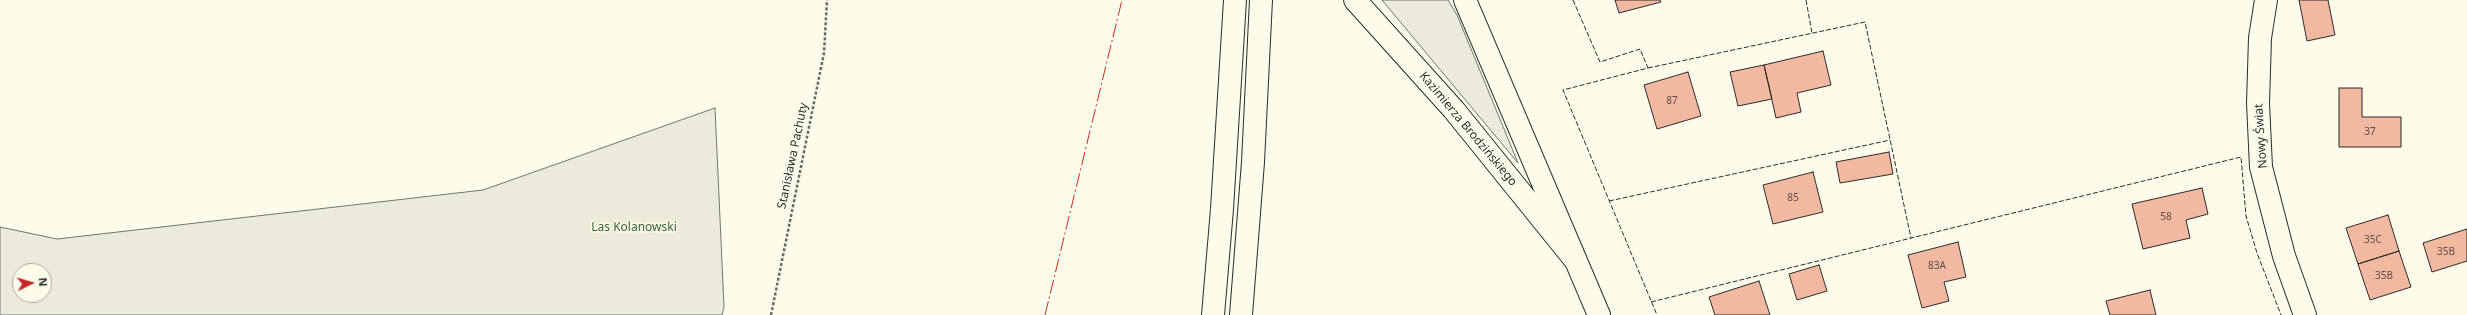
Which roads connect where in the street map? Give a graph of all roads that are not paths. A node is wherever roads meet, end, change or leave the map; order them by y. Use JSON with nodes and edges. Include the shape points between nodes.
{"nodes":[{"id":1,"x":1235,"y":0,"type":"edge"},
{"id":2,"x":1261,"y":0,"type":"edge"},
{"id":3,"x":1355,"y":0,"type":"edge"},
{"id":4,"x":1465,"y":0,"type":"edge"},
{"id":5,"x":2266,"y":0,"type":"edge"},
{"id":6,"x":1576,"y":262,"type":"junction"},
{"id":7,"x":1213,"y":315,"type":"edge"},
{"id":8,"x":1241,"y":315,"type":"edge"},
{"id":9,"x":1599,"y":315,"type":"edge"},
{"id":10,"x":2305,"y":315,"type":"edge"}],
"edges":[{"from":1,"to":7,"type":"main road"},
{"from":2,"to":8,"type":"main road"},
{"from":3,"to":6,"type":"main road","name":"Kazimierza Brodzińskiego","via":[[1454,110]]},
{"from":4,"to":6,"type":"main road","name":"Kazimierza Brodzińskiego"},
{"from":5,"to":10,"type":"main road","name":"Nowy Świat","via":[[2260,38],[2258,104],[2261,167],[2284,256]]},
{"from":6,"to":9,"type":"main road","name":"Kazimierza Brodzińskiego"}]}
